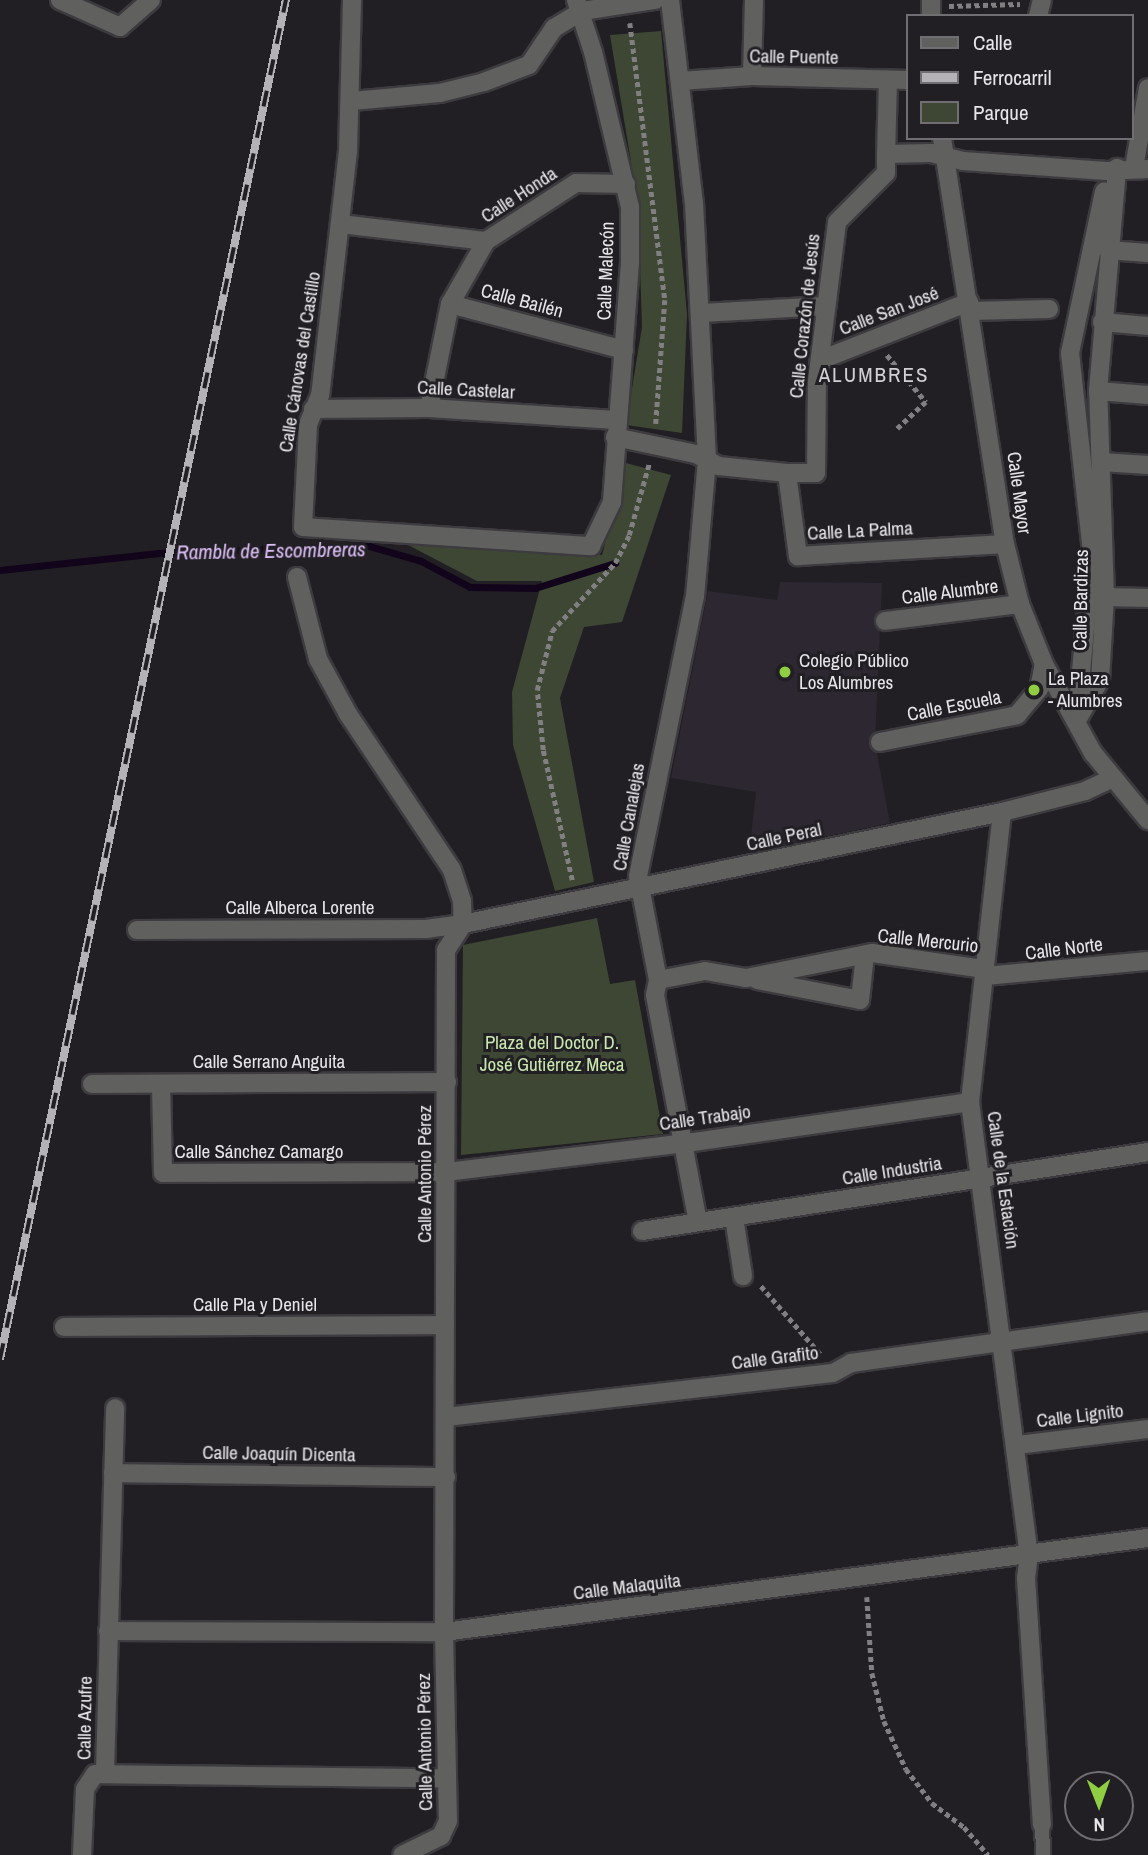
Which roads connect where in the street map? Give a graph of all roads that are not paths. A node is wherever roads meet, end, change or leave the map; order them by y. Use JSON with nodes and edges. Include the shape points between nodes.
{"nodes":[{"id":1,"x":60,"y":0,"type":"edge"},
{"id":2,"x":151,"y":0,"type":"edge"},
{"id":3,"x":352,"y":0,"type":"edge"},
{"id":4,"x":655,"y":0,"type":"edge"},
{"id":5,"x":670,"y":0,"type":"edge"},
{"id":6,"x":754,"y":0,"type":"edge"},
{"id":7,"x":579,"y":6,"type":"edge"},
{"id":8,"x":752,"y":76,"type":"junction"},
{"id":9,"x":888,"y":80,"type":"junction"},
{"id":10,"x":906,"y":80,"type":"edge"},
{"id":11,"x":680,"y":82,"type":"junction"},
{"id":12,"x":1148,"y":88,"type":"edge"},
{"id":13,"x":352,"y":102,"type":"junction"},
{"id":14,"x":1135,"y":129,"type":"edge"},
{"id":15,"x":1133,"y":140,"type":"edge"},
{"id":16,"x":943,"y":147,"type":"edge"},
{"id":17,"x":886,"y":154,"type":"junction"},
{"id":18,"x":1127,"y":169,"type":"edge"},
{"id":19,"x":626,"y":184,"type":"junction"},
{"id":20,"x":341,"y":224,"type":"junction"},
{"id":21,"x":486,"y":241,"type":"junction"},
{"id":22,"x":1108,"y":250,"type":"junction"},
{"id":23,"x":1148,"y":253,"type":"edge"},
{"id":24,"x":450,"y":304,"type":"junction"},
{"id":25,"x":826,"y":306,"type":"junction"},
{"id":26,"x":970,"y":307,"type":"junction"},
{"id":27,"x":1049,"y":309,"type":"dead end"},
{"id":28,"x":702,"y":313,"type":"junction"},
{"id":29,"x":1102,"y":322,"type":"junction"},
{"id":30,"x":1148,"y":326,"type":"edge"},
{"id":31,"x":624,"y":350,"type":"junction"},
{"id":32,"x":823,"y":359,"type":"junction"},
{"id":33,"x":1098,"y":391,"type":"junction"},
{"id":34,"x":1148,"y":395,"type":"edge"},
{"id":35,"x":429,"y":408,"type":"junction"},
{"id":36,"x":313,"y":409,"type":"junction"},
{"id":37,"x":616,"y":429,"type":"junction"},
{"id":38,"x":707,"y":460,"type":"junction"},
{"id":39,"x":1101,"y":462,"type":"junction"},
{"id":40,"x":1148,"y":465,"type":"edge"},
{"id":41,"x":787,"y":473,"type":"junction"},
{"id":42,"x":1005,"y":544,"type":"junction"},
{"id":43,"x":590,"y":546,"type":"joint"},
{"id":44,"x":298,"y":577,"type":"dead end"},
{"id":45,"x":1105,"y":597,"type":"junction"},
{"id":46,"x":1148,"y":598,"type":"edge"},
{"id":47,"x":1020,"y":604,"type":"junction"},
{"id":48,"x":885,"y":621,"type":"dead end"},
{"id":49,"x":1044,"y":664,"type":"junction"},
{"id":50,"x":1076,"y":722,"type":"junction"},
{"id":51,"x":880,"y":742,"type":"dead end"},
{"id":52,"x":1111,"y":779,"type":"junction"},
{"id":53,"x":1002,"y":812,"type":"junction"},
{"id":54,"x":1148,"y":820,"type":"edge"},
{"id":55,"x":639,"y":887,"type":"junction"},
{"id":56,"x":463,"y":924,"type":"junction"},
{"id":57,"x":137,"y":930,"type":"dead end"},
{"id":58,"x":865,"y":955,"type":"junction"},
{"id":59,"x":1148,"y":961,"type":"edge"},
{"id":60,"x":985,"y":972,"type":"junction"},
{"id":61,"x":746,"y":978,"type":"junction"},
{"id":62,"x":658,"y":980,"type":"junction"},
{"id":63,"x":447,"y":1082,"type":"junction"},
{"id":64,"x":92,"y":1084,"type":"dead end"},
{"id":65,"x":161,"y":1084,"type":"junction"},
{"id":66,"x":970,"y":1102,"type":"junction"},
{"id":67,"x":686,"y":1143,"type":"junction"},
{"id":68,"x":1148,"y":1152,"type":"edge"},
{"id":69,"x":446,"y":1172,"type":"junction"},
{"id":70,"x":982,"y":1177,"type":"junction"},
{"id":71,"x":734,"y":1217,"type":"junction"},
{"id":72,"x":698,"y":1222,"type":"junction"},
{"id":73,"x":642,"y":1231,"type":"dead end"},
{"id":74,"x":751,"y":1280,"type":"road end"},
{"id":75,"x":1148,"y":1321,"type":"edge"},
{"id":76,"x":446,"y":1325,"type":"junction"},
{"id":77,"x":64,"y":1327,"type":"dead end"},
{"id":78,"x":1004,"y":1340,"type":"junction"},
{"id":79,"x":115,"y":1408,"type":"dead end"},
{"id":80,"x":446,"y":1417,"type":"junction"},
{"id":81,"x":1148,"y":1429,"type":"edge"},
{"id":82,"x":1017,"y":1445,"type":"junction"},
{"id":83,"x":113,"y":1473,"type":"junction"},
{"id":84,"x":446,"y":1477,"type":"junction"},
{"id":85,"x":1148,"y":1538,"type":"edge"},
{"id":86,"x":1029,"y":1554,"type":"junction"},
{"id":87,"x":108,"y":1632,"type":"junction"},
{"id":88,"x":444,"y":1632,"type":"junction"},
{"id":89,"x":105,"y":1772,"type":"junction"},
{"id":90,"x":446,"y":1778,"type":"junction"},
{"id":91,"x":1042,"y":1824,"type":"joint"},
{"id":92,"x":82,"y":1855,"type":"edge"},
{"id":93,"x":402,"y":1855,"type":"edge"},
{"id":94,"x":1043,"y":1855,"type":"edge"}],
"edges":[{"from":1,"to":2,"type":"street","via":[[120,27]]},
{"from":3,"to":13,"type":"street","name":"Calle Cánovas del Castillo"},
{"from":4,"to":7,"type":"street"},
{"from":5,"to":11,"type":"street"},
{"from":6,"to":8,"type":"street"},
{"from":7,"to":13,"type":"street","via":[[554,28],[529,65],[439,93]]},
{"from":7,"to":19,"type":"street","name":"Calle Malecón"},
{"from":8,"to":9,"type":"street","name":"Calle Puente"},
{"from":8,"to":11,"type":"street","name":"Calle Puente"},
{"from":9,"to":10,"type":"street","name":"Calle Puente"},
{"from":9,"to":17,"type":"street","name":"Calle Corazón de Jesús"},
{"from":11,"to":28,"type":"street"},
{"from":12,"to":14,"type":"street","name":"Calle Bardizas"},
{"from":13,"to":20,"type":"street","name":"Calle Cánovas del Castillo"},
{"from":15,"to":18,"type":"street","name":"Calle Bardizas"},
{"from":16,"to":17,"type":"street"},
{"from":16,"to":18,"type":"street"},
{"from":16,"to":26,"type":"street","name":"Calle Mayor"},
{"from":17,"to":25,"type":"street","name":"Calle Corazón de Jesús","via":[[886,173],[837,222]]},
{"from":18,"to":22,"type":"street","name":"Calle Bardizas"},
{"from":18,"to":50,"type":"street","name":"Calle Bardizas","via":[[1070,353],[1092,552]]},
{"from":19,"to":21,"type":"street","name":"Calle Honda","via":[[576,183]]},
{"from":19,"to":31,"type":"street","name":"Calle Malecón","via":[[630,263]]},
{"from":20,"to":21,"type":"street"},
{"from":20,"to":36,"type":"street","name":"Calle Cánovas del Castillo","via":[[320,395]]},
{"from":21,"to":24,"type":"street","name":"Calle Honda"},
{"from":22,"to":23,"type":"street"},
{"from":22,"to":29,"type":"street","name":"Calle Bardizas"},
{"from":24,"to":31,"type":"street","name":"Calle Bailén"},
{"from":24,"to":35,"type":"street","name":"Calle Honda"},
{"from":25,"to":28,"type":"street"},
{"from":25,"to":32,"type":"street","name":"Calle Corazón de Jesús"},
{"from":26,"to":27,"type":"street","name":"Calle San José"},
{"from":26,"to":32,"type":"street","name":"Calle San José"},
{"from":26,"to":42,"type":"street","name":"Calle Mayor"},
{"from":28,"to":38,"type":"street"},
{"from":29,"to":30,"type":"street"},
{"from":29,"to":33,"type":"street","name":"Calle Bardizas"},
{"from":31,"to":37,"type":"street","name":"Calle Malecón"},
{"from":32,"to":41,"type":"street","name":"Calle Corazón de Jesús","via":[[817,381],[816,472]]},
{"from":33,"to":34,"type":"street"},
{"from":33,"to":39,"type":"street","name":"Calle Bardizas"},
{"from":35,"to":36,"type":"street","name":"Calle Castelar"},
{"from":35,"to":37,"type":"street","name":"Calle Castelar"},
{"from":36,"to":43,"type":"street","name":"Calle Cánovas del Castillo","via":[[303,527]]},
{"from":37,"to":38,"type":"street","name":"Calle Castelar"},
{"from":37,"to":43,"type":"street","name":"Calle Malecón","via":[[612,502]]},
{"from":38,"to":41,"type":"street","via":[[719,466]]},
{"from":38,"to":55,"type":"street","name":"Calle Canalejas","via":[[695,596]]},
{"from":39,"to":40,"type":"street"},
{"from":39,"to":45,"type":"street","name":"Calle Bardizas"},
{"from":41,"to":42,"type":"street","name":"Calle La Palma","via":[[798,556]]},
{"from":42,"to":47,"type":"street","name":"Calle Mayor"},
{"from":44,"to":56,"type":"street","via":[[318,659],[348,714],[452,870],[462,901]]},
{"from":45,"to":46,"type":"street"},
{"from":45,"to":50,"type":"street","name":"Calle Bardizas","via":[[1100,680]]},
{"from":47,"to":48,"type":"street","name":"Calle Alumbre"},
{"from":47,"to":49,"type":"street","name":"Calle Mayor"},
{"from":49,"to":50,"type":"street","name":"Calle Mayor"},
{"from":49,"to":51,"type":"street","name":"Calle Escuela","via":[[1039,689],[1017,715]]},
{"from":50,"to":52,"type":"street","name":"Calle Mayor"},
{"from":52,"to":53,"type":"street","name":"Calle Peral","via":[[1085,791]]},
{"from":52,"to":54,"type":"street","name":"Calle Mayor"},
{"from":53,"to":55,"type":"street","name":"Calle Peral"},
{"from":53,"to":60,"type":"street","name":"Calle de la Estación"},
{"from":55,"to":56,"type":"street","name":"Calle Peral"},
{"from":55,"to":62,"type":"street","name":"Calle Canalejas"},
{"from":56,"to":57,"type":"street","name":"Calle Alberca Lorente","via":[[426,929]]},
{"from":56,"to":63,"type":"street","name":"Calle Antonio Pérez","via":[[446,950]]},
{"from":58,"to":60,"type":"street","name":"Calle Mercurio"},
{"from":58,"to":61,"type":"street","name":"Calle Mercurio"},
{"from":58,"to":61,"type":"street","name":"Calle Mercurio","via":[[860,1000]]},
{"from":59,"to":60,"type":"street","name":"Calle Norte"},
{"from":60,"to":66,"type":"street","name":"Calle de la Estación"},
{"from":61,"to":62,"type":"street","name":"Calle Mercurio","via":[[705,971]]},
{"from":62,"to":67,"type":"street","name":"Calle Canalejas","via":[[655,995]]},
{"from":63,"to":65,"type":"street","name":"Calle Serrano Anguita"},
{"from":63,"to":69,"type":"street","name":"Calle Antonio Pérez"},
{"from":64,"to":65,"type":"street","name":"Calle Serrano Anguita"},
{"from":65,"to":69,"type":"street","name":"Calle Sánchez Camargo","via":[[163,1173]]},
{"from":66,"to":67,"type":"street","name":"Calle Trabajo"},
{"from":66,"to":70,"type":"street","name":"Calle de la Estación"},
{"from":67,"to":69,"type":"street","name":"Calle Trabajo"},
{"from":67,"to":72,"type":"street","name":"Calle Canalejas"},
{"from":68,"to":70,"type":"street","name":"Calle Industria"},
{"from":69,"to":76,"type":"street","name":"Calle Antonio Pérez"},
{"from":70,"to":71,"type":"street","name":"Calle Industria"},
{"from":70,"to":78,"type":"street","name":"Calle de la Estación"},
{"from":71,"to":72,"type":"street","name":"Calle Industria"},
{"from":71,"to":74,"type":"street"},
{"from":72,"to":73,"type":"street","name":"Calle Industria"},
{"from":75,"to":78,"type":"street","name":"Calle Grafito"},
{"from":76,"to":77,"type":"street","name":"Calle Pla y Deniel"},
{"from":76,"to":80,"type":"street","name":"Calle Antonio Pérez"},
{"from":78,"to":80,"type":"street","name":"Calle Grafito","via":[[851,1363],[833,1373]]},
{"from":78,"to":82,"type":"street","name":"Calle de la Estación"},
{"from":79,"to":83,"type":"street","name":"Calle Azufre"},
{"from":80,"to":84,"type":"street","name":"Calle Antonio Pérez"},
{"from":81,"to":82,"type":"street","name":"Calle Lignito"},
{"from":82,"to":86,"type":"street","name":"Calle de la Estación"},
{"from":83,"to":84,"type":"street","name":"Calle Joaquín Dicenta"},
{"from":83,"to":87,"type":"street","name":"Calle Azufre"},
{"from":84,"to":88,"type":"street","name":"Calle Antonio Pérez"},
{"from":85,"to":86,"type":"street","name":"Calle Malaquita"},
{"from":86,"to":88,"type":"street","name":"Calle Malaquita"},
{"from":86,"to":91,"type":"street","name":"Calle de la Estación","via":[[1027,1605]]},
{"from":87,"to":88,"type":"street","name":"Calle Malaquita"},
{"from":87,"to":89,"type":"street","name":"Calle Azufre"},
{"from":88,"to":90,"type":"street","name":"Calle Antonio Pérez"},
{"from":89,"to":90,"type":"street","name":"Calle Azufre"},
{"from":89,"to":92,"type":"street","via":[[88,1779]]},
{"from":90,"to":93,"type":"street","name":"Calle Antonio Pérez","via":[[448,1821],[441,1836]]},
{"from":91,"to":94,"type":"lane"}]}
